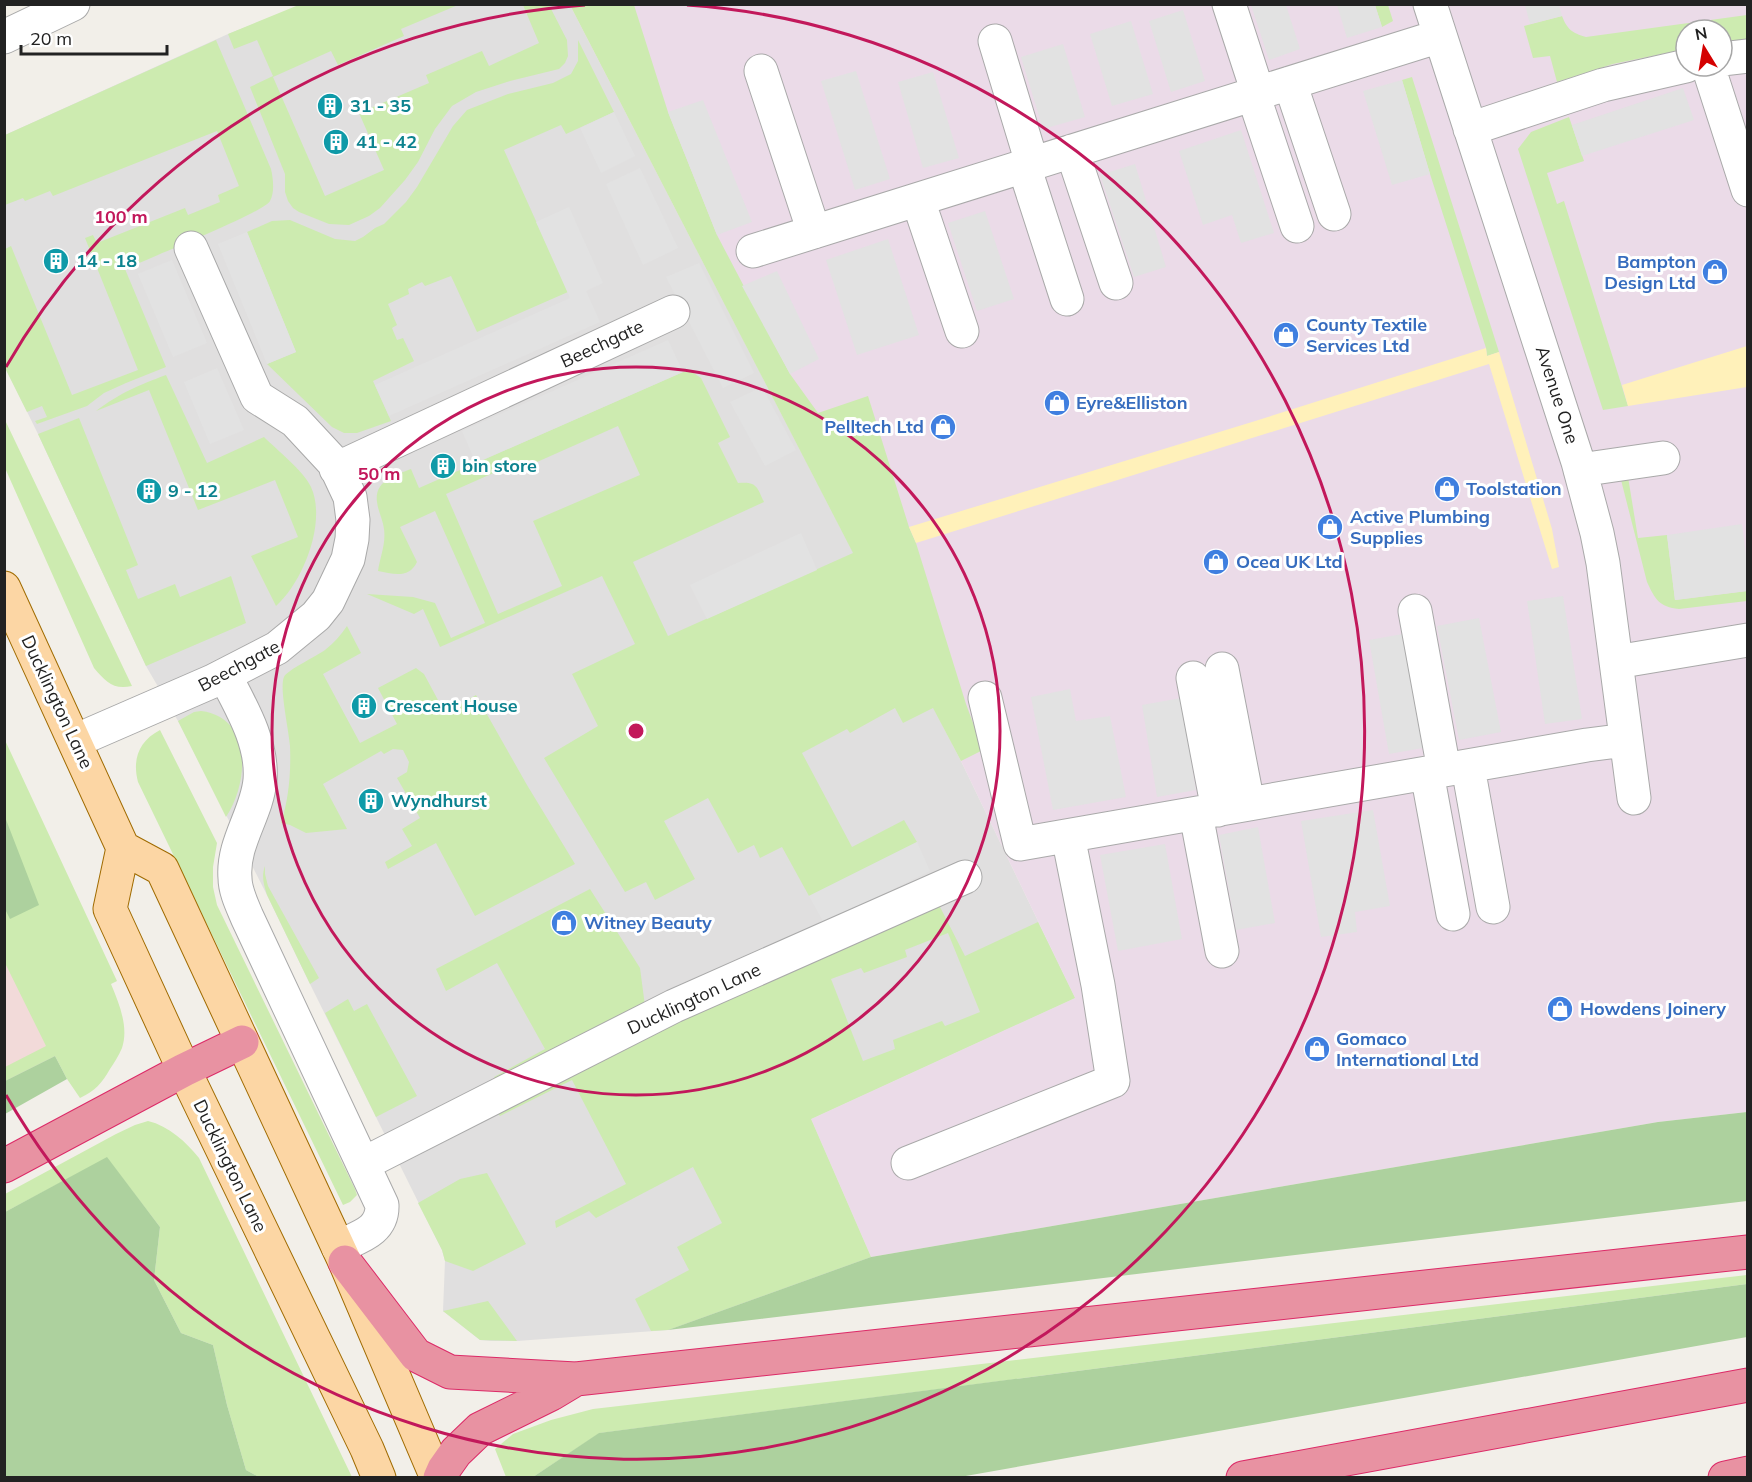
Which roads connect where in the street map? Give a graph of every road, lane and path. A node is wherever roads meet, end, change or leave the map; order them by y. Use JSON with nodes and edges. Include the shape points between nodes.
{"nodes":[{"id":1,"x":73,"y":4,"type":"edge"},
{"id":2,"x":1229,"y":4,"type":"edge"},
{"id":3,"x":1430,"y":4,"type":"edge"},
{"id":4,"x":1440,"y":36,"type":"junction"},
{"id":5,"x":4,"y":37,"type":"edge"},
{"id":6,"x":995,"y":41,"type":"dead end"},
{"id":7,"x":1674,"y":69,"type":"edge"},
{"id":8,"x":761,"y":71,"type":"dead end"},
{"id":9,"x":1712,"y":78,"type":"edge"},
{"id":10,"x":1290,"y":83,"type":"junction"},
{"id":11,"x":1255,"y":94,"type":"junction"},
{"id":12,"x":1470,"y":129,"type":"junction"},
{"id":13,"x":1072,"y":151,"type":"junction"},
{"id":14,"x":1028,"y":165,"type":"junction"},
{"id":15,"x":1748,"y":190,"type":"edge"},
{"id":16,"x":918,"y":200,"type":"junction"},
{"id":17,"x":1334,"y":214,"type":"dead end"},
{"id":18,"x":1297,"y":226,"type":"dead end"},
{"id":19,"x":814,"y":232,"type":"junction"},
{"id":20,"x":191,"y":248,"type":"dead end"},
{"id":21,"x":753,"y":251,"type":"dead end"},
{"id":22,"x":1116,"y":283,"type":"dead end"},
{"id":23,"x":1067,"y":298,"type":"dead end"},
{"id":24,"x":673,"y":312,"type":"dead end"},
{"id":25,"x":962,"y":331,"type":"dead end"},
{"id":26,"x":1663,"y":458,"type":"dead end"},
{"id":27,"x":336,"y":469,"type":"junction"},
{"id":28,"x":1580,"y":470,"type":"junction"},
{"id":29,"x":4,"y":588,"type":"edge"},
{"id":30,"x":1415,"y":611,"type":"dead end"},
{"id":31,"x":1748,"y":640,"type":"edge"},
{"id":32,"x":1616,"y":662,"type":"junction"},
{"id":33,"x":1207,"y":674,"type":"dead end"},
{"id":34,"x":225,"y":676,"type":"junction"},
{"id":35,"x":985,"y":698,"type":"dead end"},
{"id":36,"x":1626,"y":740,"type":"junction"},
{"id":37,"x":75,"y":741,"type":"junction"},
{"id":38,"x":1447,"y":770,"type":"junction"},
{"id":39,"x":1634,"y":798,"type":"dead end"},
{"id":40,"x":1221,"y":809,"type":"junction"},
{"id":41,"x":1068,"y":836,"type":"junction"},
{"id":42,"x":123,"y":848,"type":"junction"},
{"id":43,"x":965,"y":877,"type":"dead end"},
{"id":44,"x":1493,"y":907,"type":"dead end"},
{"id":45,"x":1453,"y":914,"type":"dead end"},
{"id":46,"x":1222,"y":951,"type":"dead end"},
{"id":47,"x":242,"y":1042,"type":"junction"},
{"id":48,"x":184,"y":1070,"type":"junction"},
{"id":49,"x":908,"y":1162,"type":"dead end"},
{"id":50,"x":363,"y":1164,"type":"junction"},
{"id":51,"x":4,"y":1166,"type":"edge"},
{"id":52,"x":1748,"y":1252,"type":"edge"},
{"id":53,"x":341,"y":1255,"type":"junction"},
{"id":54,"x":576,"y":1379,"type":"junction"},
{"id":55,"x":1748,"y":1385,"type":"edge"},
{"id":56,"x":1748,"y":1473,"type":"edge"},
{"id":57,"x":379,"y":1478,"type":"edge"},
{"id":58,"x":439,"y":1478,"type":"edge"},
{"id":59,"x":1243,"y":1478,"type":"edge"},
{"id":60,"x":1725,"y":1478,"type":"edge"}],
"edges":[{"from":1,"to":5,"type":"street"},
{"from":2,"to":11,"type":"street"},
{"from":3,"to":4,"type":"street","name":"Avenue One"},
{"from":4,"to":10,"type":"street"},
{"from":4,"to":12,"type":"street","name":"Avenue One"},
{"from":6,"to":14,"type":"street"},
{"from":7,"to":12,"type":"street","via":[[1603,85]]},
{"from":8,"to":19,"type":"street"},
{"from":9,"to":15,"type":"street"},
{"from":10,"to":11,"type":"street"},
{"from":10,"to":17,"type":"street"},
{"from":11,"to":13,"type":"street"},
{"from":11,"to":18,"type":"street"},
{"from":12,"to":28,"type":"street","name":"Avenue One"},
{"from":13,"to":14,"type":"street"},
{"from":13,"to":22,"type":"street"},
{"from":14,"to":16,"type":"street"},
{"from":14,"to":23,"type":"street"},
{"from":16,"to":19,"type":"street"},
{"from":16,"to":25,"type":"street"},
{"from":19,"to":21,"type":"street"},
{"from":20,"to":27,"type":"street","name":"Beechgate","via":[[257,396],[295,421],[324,450]]},
{"from":24,"to":27,"type":"street","name":"Beechgate"},
{"from":26,"to":28,"type":"street"},
{"from":27,"to":34,"type":"street","name":"Beechgate","via":[[351,497],[353,520],[348,559],[330,597],[316,616],[277,648]]},
{"from":28,"to":32,"type":"street","name":"Avenue One","via":[[1603,563]]},
{"from":29,"to":37,"type":"main road","name":"Ducklington Lane"},
{"from":30,"to":38,"type":"street"},
{"from":31,"to":32,"type":"street"},
{"from":32,"to":36,"type":"street","name":"Avenue One"},
{"from":33,"to":40,"type":"street"},
{"from":34,"to":37,"type":"street","name":"Beechgate"},
{"from":34,"to":50,"type":"street","via":[[246,716],[260,766],[258,793],[234,866],[237,891]]},
{"from":35,"to":41,"type":"street","via":[[1020,844]]},
{"from":36,"to":38,"type":"street"},
{"from":36,"to":39,"type":"street","name":"Avenue One"},
{"from":37,"to":42,"type":"main road","name":"Ducklington Lane"},
{"from":38,"to":40,"type":"street"},
{"from":38,"to":44,"type":"street"},
{"from":38,"to":45,"type":"street"},
{"from":40,"to":41,"type":"street"},
{"from":40,"to":46,"type":"street"},
{"from":41,"to":49,"type":"street","via":[[1113,1081]]},
{"from":42,"to":47,"type":"main road","via":[[162,869]]},
{"from":42,"to":48,"type":"main road","name":"Ducklington Lane","via":[[110,909]]},
{"from":43,"to":50,"type":"street","name":"Ducklington Lane","via":[[674,1006]]},
{"from":47,"to":48,"type":"highway"},
{"from":47,"to":53,"type":"main road"},
{"from":48,"to":51,"type":"highway"},
{"from":48,"to":57,"type":"main road","name":"Ducklington Lane"},
{"from":50,"to":53,"type":"street","via":[[382,1205],[382,1219]]},
{"from":52,"to":54,"type":"highway"},
{"from":53,"to":54,"type":"highway","via":[[416,1355],[450,1372]]},
{"from":53,"to":58,"type":"main road"},
{"from":54,"to":58,"type":"highway","via":[[480,1429],[456,1452]]},
{"from":55,"to":59,"type":"highway"},
{"from":56,"to":60,"type":"highway"}]}
